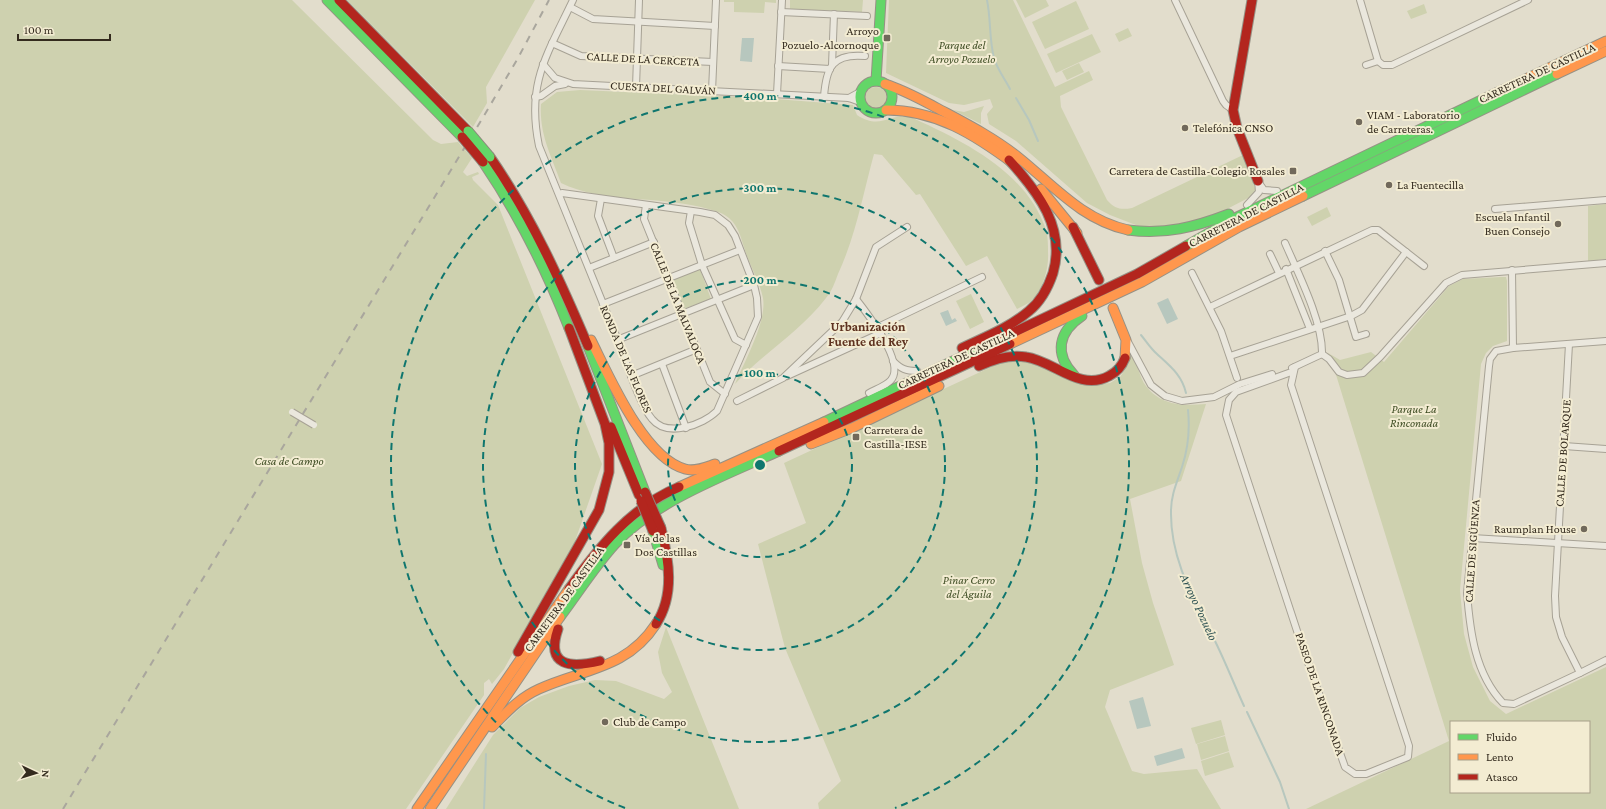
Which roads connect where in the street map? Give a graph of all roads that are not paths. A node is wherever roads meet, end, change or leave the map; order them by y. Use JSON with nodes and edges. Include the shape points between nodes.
{"nodes":[{"id":1,"x":327,"y":0,"type":"edge"},
{"id":2,"x":339,"y":0,"type":"edge"},
{"id":3,"x":573,"y":0,"type":"edge"},
{"id":4,"x":639,"y":0,"type":"edge"},
{"id":5,"x":716,"y":0,"type":"edge"},
{"id":6,"x":782,"y":0,"type":"edge"},
{"id":7,"x":881,"y":0,"type":"edge"},
{"id":8,"x":1175,"y":0,"type":"edge"},
{"id":9,"x":1252,"y":0,"type":"edge"},
{"id":10,"x":1360,"y":0,"type":"edge"},
{"id":11,"x":1528,"y":0,"type":"edge"},
{"id":12,"x":570,"y":7,"type":"junction"},
{"id":13,"x":781,"y":12,"type":"junction"},
{"id":14,"x":834,"y":14,"type":"junction"},
{"id":15,"x":867,"y":16,"type":"dead end"},
{"id":16,"x":639,"y":22,"type":"junction"},
{"id":17,"x":715,"y":26,"type":"junction"},
{"id":18,"x":1606,"y":41,"type":"edge"},
{"id":19,"x":552,"y":43,"type":"junction"},
{"id":20,"x":1606,"y":51,"type":"edge"},
{"id":21,"x":864,"y":56,"type":"dead end"},
{"id":22,"x":637,"y":59,"type":"junction"},
{"id":23,"x":1378,"y":61,"type":"junction"},
{"id":24,"x":713,"y":62,"type":"junction"},
{"id":25,"x":543,"y":64,"type":"junction"},
{"id":26,"x":1366,"y":65,"type":"dead end"},
{"id":27,"x":778,"y":66,"type":"junction"},
{"id":28,"x":831,"y":67,"type":"junction"},
{"id":29,"x":876,"y":81,"type":"junction"},
{"id":30,"x":573,"y":84,"type":"junction"},
{"id":31,"x":885,"y":84,"type":"junction"},
{"id":32,"x":636,"y":87,"type":"junction"},
{"id":33,"x":712,"y":91,"type":"junction"},
{"id":34,"x":860,"y":92,"type":"junction"},
{"id":35,"x":777,"y":94,"type":"junction"},
{"id":36,"x":535,"y":97,"type":"junction"},
{"id":37,"x":824,"y":97,"type":"junction"},
{"id":38,"x":849,"y":98,"type":"junction"},
{"id":39,"x":1483,"y":98,"type":"junction"},
{"id":40,"x":860,"y":102,"type":"junction"},
{"id":41,"x":886,"y":110,"type":"junction"},
{"id":42,"x":1233,"y":110,"type":"junction"},
{"id":43,"x":465,"y":134,"type":"junction"},
{"id":44,"x":1018,"y":156,"type":"junction"},
{"id":45,"x":486,"y":159,"type":"junction"},
{"id":46,"x":1009,"y":160,"type":"junction"},
{"id":47,"x":1258,"y":181,"type":"junction"},
{"id":48,"x":1277,"y":191,"type":"junction"},
{"id":49,"x":560,"y":194,"type":"junction"},
{"id":50,"x":601,"y":199,"type":"junction"},
{"id":51,"x":1606,"y":200,"type":"edge"},
{"id":52,"x":646,"y":205,"type":"junction"},
{"id":53,"x":1246,"y":205,"type":"junction"},
{"id":54,"x":1495,"y":209,"type":"dead end"},
{"id":55,"x":690,"y":211,"type":"junction"},
{"id":56,"x":1229,"y":214,"type":"junction"},
{"id":57,"x":907,"y":227,"type":"dead end"},
{"id":58,"x":1077,"y":233,"type":"junction"},
{"id":59,"x":654,"y":242,"type":"junction"},
{"id":60,"x":1285,"y":243,"type":"dead end"},
{"id":61,"x":740,"y":250,"type":"junction"},
{"id":62,"x":1325,"y":251,"type":"junction"},
{"id":63,"x":1406,"y":252,"type":"junction"},
{"id":64,"x":1270,"y":254,"type":"dead end"},
{"id":65,"x":614,"y":258,"type":"junction"},
{"id":66,"x":1606,"y":263,"type":"edge"},
{"id":67,"x":702,"y":264,"type":"junction"},
{"id":68,"x":1294,"y":265,"type":"junction"},
{"id":69,"x":1424,"y":266,"type":"dead end"},
{"id":70,"x":589,"y":268,"type":"junction"},
{"id":71,"x":1286,"y":269,"type":"junction"},
{"id":72,"x":1512,"y":270,"type":"junction"},
{"id":73,"x":1192,"y":273,"type":"dead end"},
{"id":74,"x":1279,"y":273,"type":"junction"},
{"id":75,"x":982,"y":277,"type":"dead end"},
{"id":76,"x":668,"y":278,"type":"junction"},
{"id":77,"x":1099,"y":280,"type":"dead end"},
{"id":78,"x":1142,"y":282,"type":"junction"},
{"id":79,"x":754,"y":285,"type":"junction"},
{"id":80,"x":856,"y":299,"type":"junction"},
{"id":81,"x":717,"y":300,"type":"junction"},
{"id":82,"x":569,"y":303,"type":"junction"},
{"id":83,"x":603,"y":304,"type":"junction"},
{"id":84,"x":1210,"y":307,"type":"junction"},
{"id":85,"x":1113,"y":308,"type":"dead end"},
{"id":86,"x":683,"y":313,"type":"junction"},
{"id":87,"x":1351,"y":316,"type":"junction"},
{"id":88,"x":1318,"y":326,"type":"junction"},
{"id":89,"x":1310,"y":329,"type":"junction"},
{"id":90,"x":879,"y":330,"type":"junction"},
{"id":91,"x":1366,"y":334,"type":"dead end"},
{"id":92,"x":1126,"y":338,"type":"junction"},
{"id":93,"x":617,"y":340,"type":"junction"},
{"id":94,"x":1606,"y":341,"type":"edge"},
{"id":95,"x":576,"y":344,"type":"junction"},
{"id":96,"x":1569,"y":344,"type":"junction"},
{"id":97,"x":746,"y":345,"type":"junction"},
{"id":98,"x":1513,"y":348,"type":"junction"},
{"id":99,"x":697,"y":349,"type":"junction"},
{"id":100,"x":958,"y":350,"type":"junction"},
{"id":101,"x":1322,"y":354,"type":"junction"},
{"id":102,"x":1230,"y":356,"type":"junction"},
{"id":103,"x":893,"y":361,"type":"junction"},
{"id":104,"x":662,"y":364,"type":"junction"},
{"id":105,"x":1294,"y":369,"type":"junction"},
{"id":106,"x":917,"y":371,"type":"junction"},
{"id":107,"x":631,"y":376,"type":"junction"},
{"id":108,"x":783,"y":378,"type":"junction"},
{"id":109,"x":1237,"y":378,"type":"dead end"},
{"id":110,"x":1079,"y":379,"type":"junction"},
{"id":111,"x":869,"y":393,"type":"junction"},
{"id":112,"x":725,"y":394,"type":"junction"},
{"id":113,"x":737,"y":401,"type":"dead end"},
{"id":114,"x":290,"y":411,"type":"dead end"},
{"id":115,"x":839,"y":413,"type":"junction"},
{"id":116,"x":314,"y":425,"type":"dead end"},
{"id":117,"x":686,"y":428,"type":"junction"},
{"id":118,"x":804,"y":430,"type":"junction"},
{"id":119,"x":1564,"y":446,"type":"junction"},
{"id":120,"x":1606,"y":449,"type":"edge"},
{"id":121,"x":731,"y":473,"type":"junction"},
{"id":122,"x":642,"y":494,"type":"junction"},
{"id":123,"x":657,"y":529,"type":"junction"},
{"id":124,"x":1472,"y":538,"type":"junction"},
{"id":125,"x":1557,"y":543,"type":"junction"},
{"id":126,"x":1606,"y":546,"type":"edge"},
{"id":127,"x":602,"y":560,"type":"junction"},
{"id":128,"x":1606,"y":660,"type":"edge"},
{"id":129,"x":1580,"y":673,"type":"junction"},
{"id":130,"x":467,"y":736,"type":"junction"},
{"id":131,"x":439,"y":796,"type":"junction"},
{"id":132,"x":417,"y":809,"type":"edge"},
{"id":133,"x":430,"y":809,"type":"edge"}],
"edges":[{"from":1,"to":43,"type":"main road"},
{"from":2,"to":43,"type":"main road"},
{"from":3,"to":12,"type":"street"},
{"from":4,"to":16,"type":"street"},
{"from":5,"to":17,"type":"street"},
{"from":6,"to":13,"type":"street"},
{"from":7,"to":29,"type":"main road"},
{"from":8,"to":42,"type":"street","via":[[1223,101]]},
{"from":9,"to":42,"type":"main road"},
{"from":10,"to":23,"type":"street"},
{"from":11,"to":23,"type":"street","via":[[1392,65],[1383,65]]},
{"from":12,"to":16,"type":"street","via":[[593,19]]},
{"from":12,"to":19,"type":"street"},
{"from":13,"to":14,"type":"street"},
{"from":13,"to":27,"type":"street"},
{"from":14,"to":15,"type":"street"},
{"from":14,"to":28,"type":"street"},
{"from":16,"to":17,"type":"street"},
{"from":16,"to":22,"type":"street"},
{"from":17,"to":24,"type":"street"},
{"from":18,"to":39,"type":"main road","name":"CARRETERA DE CASTILLA"},
{"from":19,"to":22,"type":"street","name":"CALLE DE LA CERCETA","via":[[581,56]]},
{"from":19,"to":25,"type":"street"},
{"from":20,"to":78,"type":"main road","name":"CARRETERA DE CASTILLA","via":[[1375,162],[1308,199]]},
{"from":21,"to":28,"type":"street","via":[[841,57]]},
{"from":22,"to":24,"type":"street","name":"CALLE DE LA CERCETA"},
{"from":22,"to":32,"type":"street"},
{"from":23,"to":26,"type":"street"},
{"from":24,"to":33,"type":"street"},
{"from":25,"to":30,"type":"street","name":"CUESTA DEL GALVÁN","via":[[555,78]]},
{"from":25,"to":36,"type":"street"},
{"from":27,"to":28,"type":"street"},
{"from":27,"to":35,"type":"street"},
{"from":28,"to":37,"type":"street","via":[[825,78]]},
{"from":29,"to":31,"type":"main road"},
{"from":29,"to":34,"type":"main road","via":[[867,84]]},
{"from":30,"to":32,"type":"street","name":"CUESTA DEL GALVÁN"},
{"from":30,"to":36,"type":"street","name":"CUESTA DEL GALVÁN","via":[[555,86],[541,96]]},
{"from":31,"to":41,"type":"main road","via":[[892,97],[892,102]]},
{"from":31,"to":44,"type":"main road","via":[[973,125]]},
{"from":32,"to":33,"type":"street","name":"CUESTA DEL GALVÁN"},
{"from":33,"to":35,"type":"street","name":"CUESTA DEL GALVÁN"},
{"from":34,"to":38,"type":"street"},
{"from":34,"to":40,"type":"main road"},
{"from":35,"to":37,"type":"street","name":"CUESTA DEL GALVÁN"},
{"from":36,"to":49,"type":"street","via":[[534,120],[539,146]]},
{"from":37,"to":38,"type":"street","name":"CUESTA DEL GALVÁN"},
{"from":38,"to":40,"type":"street","name":"CUESTA DEL GALVÁN"},
{"from":39,"to":48,"type":"main road","via":[[1448,110]]},
{"from":39,"to":115,"type":"main road","name":"CARRETERA DE CASTILLA","via":[[1235,218],[1137,274]]},
{"from":40,"to":41,"type":"main road","via":[[864,110],[872,114]]},
{"from":41,"to":46,"type":"main road","via":[[907,110],[936,118],[974,136]]},
{"from":42,"to":47,"type":"main road","via":[[1237,128]]},
{"from":43,"to":45,"type":"main road","bridge":true},
{"from":44,"to":56,"type":"main road","via":[[1071,202],[1112,226],[1165,232],[1188,228]]},
{"from":44,"to":58,"type":"main road","via":[[1044,183]]},
{"from":45,"to":82,"type":"main road","via":[[514,193],[533,226]]},
{"from":45,"to":95,"type":"main road","via":[[526,230]]},
{"from":46,"to":58,"type":"main road","via":[[1039,187]]},
{"from":46,"to":100,"type":"main road","via":[[1038,194],[1049,213],[1056,234],[1054,272],[1040,300],[1025,315]]},
{"from":47,"to":48,"type":"street","via":[[1264,190]]},
{"from":47,"to":53,"type":"street","via":[[1259,192]]},
{"from":48,"to":53,"type":"main road"},
{"from":49,"to":50,"type":"street","name":"RONDA DE LAS FLORES"},
{"from":49,"to":70,"type":"street","name":"RONDA DE LAS FLORES"},
{"from":50,"to":52,"type":"street","name":"RONDA DE LAS FLORES"},
{"from":50,"to":65,"type":"street","via":[[598,216]]},
{"from":51,"to":54,"type":"street"},
{"from":52,"to":55,"type":"street","name":"RONDA DE LAS FLORES"},
{"from":52,"to":59,"type":"street","name":"CALLE DE LA MALVALOCA","via":[[644,219]]},
{"from":53,"to":56,"type":"main road"},
{"from":55,"to":61,"type":"street","name":"RONDA DE LAS FLORES","via":[[715,215],[728,225]]},
{"from":55,"to":67,"type":"street","via":[[689,223]]},
{"from":56,"to":100,"type":"main road","via":[[1133,269]]},
{"from":57,"to":80,"type":"street","via":[[876,246]]},
{"from":58,"to":77,"type":"main road"},
{"from":59,"to":65,"type":"street"},
{"from":59,"to":76,"type":"street","name":"CALLE DE LA MALVALOCA"},
{"from":60,"to":68,"type":"street"},
{"from":61,"to":67,"type":"street"},
{"from":61,"to":79,"type":"street","name":"RONDA DE LAS FLORES"},
{"from":62,"to":63,"type":"street","via":[[1372,230],[1378,230]]},
{"from":62,"to":68,"type":"street"},
{"from":62,"to":87,"type":"street","via":[[1339,280]]},
{"from":63,"to":69,"type":"street"},
{"from":63,"to":87,"type":"street","via":[[1362,310]]},
{"from":64,"to":74,"type":"street"},
{"from":65,"to":70,"type":"street"},
{"from":66,"to":72,"type":"street"},
{"from":67,"to":76,"type":"street"},
{"from":67,"to":81,"type":"street"},
{"from":68,"to":71,"type":"street"},
{"from":68,"to":88,"type":"street"},
{"from":70,"to":83,"type":"street","name":"RONDA DE LAS FLORES"},
{"from":71,"to":74,"type":"street"},
{"from":71,"to":89,"type":"street"},
{"from":72,"to":98,"type":"street"},
{"from":72,"to":101,"type":"street","via":[[1462,275],[1446,283],[1363,373],[1347,375],[1339,372]]},
{"from":73,"to":84,"type":"street"},
{"from":74,"to":84,"type":"street"},
{"from":75,"to":90,"type":"street"},
{"from":76,"to":83,"type":"street"},
{"from":76,"to":86,"type":"street","name":"CALLE DE LA MALVALOCA"},
{"from":78,"to":110,"type":"main road","via":[[1115,300],[1074,320],[1063,334],[1060,342],[1061,358],[1067,370]]},
{"from":78,"to":121,"type":"main road","name":"CARRETERA DE CASTILLA"},
{"from":79,"to":81,"type":"street"},
{"from":79,"to":97,"type":"street","name":"RONDA DE LAS FLORES","via":[[758,317]]},
{"from":80,"to":90,"type":"street"},
{"from":80,"to":108,"type":"street","via":[[842,322]]},
{"from":81,"to":86,"type":"street"},
{"from":81,"to":97,"type":"street","via":[[735,339]]},
{"from":82,"to":118,"type":"main road","via":[[643,433],[666,461],[677,467],[685,470],[709,466]]},
{"from":82,"to":122,"type":"main road"},
{"from":83,"to":93,"type":"street","name":"RONDA DE LAS FLORES"},
{"from":84,"to":102,"type":"street"},
{"from":85,"to":92,"type":"main road"},
{"from":86,"to":93,"type":"street"},
{"from":86,"to":99,"type":"street","name":"CALLE DE LA MALVALOCA"},
{"from":87,"to":88,"type":"street"},
{"from":87,"to":91,"type":"street","via":[[1356,337]]},
{"from":88,"to":89,"type":"street"},
{"from":88,"to":101,"type":"street"},
{"from":89,"to":102,"type":"street"},
{"from":90,"to":103,"type":"street"},
{"from":90,"to":108,"type":"street"},
{"from":92,"to":105,"type":"street","via":[[1151,385],[1165,396],[1182,401],[1214,397],[1240,384]]},
{"from":92,"to":110,"type":"main road","via":[[1126,355],[1117,372],[1102,381]]},
{"from":93,"to":107,"type":"street","name":"RONDA DE LAS FLORES"},
{"from":94,"to":96,"type":"street","name":"CALLE DE SIGÜENZA"},
{"from":95,"to":122,"type":"main road"},
{"from":95,"to":130,"type":"main road","via":[[608,434],[608,487],[589,529]]},
{"from":96,"to":98,"type":"street","name":"CALLE DE SIGÜENZA"},
{"from":96,"to":119,"type":"street","name":"CALLE DE BOLARQUE"},
{"from":97,"to":112,"type":"street","name":"RONDA DE LAS FLORES"},
{"from":98,"to":124,"type":"street","name":"CALLE DE SIGÜENZA","via":[[1496,351],[1490,359]]},
{"from":99,"to":104,"type":"street"},
{"from":99,"to":112,"type":"street","name":"CALLE DE LA MALVALOCA","via":[[710,382]]},
{"from":100,"to":106,"type":"main road"},
{"from":101,"to":105,"type":"street","name":"PASEO DE LA RINCONADA"},
{"from":102,"to":109,"type":"street"},
{"from":103,"to":106,"type":"street","via":[[906,371]]},
{"from":103,"to":111,"type":"street","via":[[894,372],[891,380]]},
{"from":104,"to":107,"type":"street"},
{"from":104,"to":117,"type":"street"},
{"from":105,"to":105,"type":"street","name":"PASEO DE LA RINCONADA","via":[[1291,385],[1410,746],[1408,757],[1366,774],[1355,774],[1345,767],[1226,415],[1229,400],[1236,392]]},
{"from":106,"to":111,"type":"main road"},
{"from":107,"to":117,"type":"street","name":"RONDA DE LAS FLORES","via":[[652,419],[660,426]]},
{"from":108,"to":113,"type":"street"},
{"from":110,"to":121,"type":"main road","via":[[1032,358],[1004,357],[840,433]]},
{"from":111,"to":115,"type":"main road"},
{"from":112,"to":117,"type":"street","name":"RONDA DE LAS FLORES","via":[[711,418]]},
{"from":114,"to":116,"type":"street","bridge":true},
{"from":115,"to":118,"type":"main road","name":"CARRETERA DE CASTILLA"},
{"from":118,"to":130,"type":"main road","name":"CARRETERA DE CASTILLA","via":[[676,488],[645,506],[626,521],[592,556]]},
{"from":119,"to":120,"type":"street"},
{"from":119,"to":125,"type":"street","name":"CALLE DE BOLARQUE"},
{"from":121,"to":127,"type":"main road","name":"CARRETERA DE CASTILLA","via":[[699,487],[649,515],[616,543]]},
{"from":122,"to":123,"type":"main road","bridge":true},
{"from":123,"to":127,"type":"main road","via":[[664,576],[658,610],[652,622],[636,640],[615,654],[590,664],[576,666],[557,658],[552,643],[558,629],[593,580]]},
{"from":123,"to":131,"type":"main road","via":[[669,557],[668,594],[650,635],[619,660],[539,689],[516,702],[492,726]]},
{"from":124,"to":125,"type":"street"},
{"from":124,"to":129,"type":"street","name":"CALLE DE SIGÜENZA","via":[[1467,593],[1469,625],[1477,657],[1496,696],[1503,703],[1514,704]]},
{"from":125,"to":126,"type":"street"},
{"from":125,"to":129,"type":"street","name":"CALLE DE BOLARQUE","via":[[1556,617],[1562,637]]},
{"from":127,"to":131,"type":"main road","name":"CARRETERA DE CASTILLA"},
{"from":128,"to":129,"type":"street"},
{"from":130,"to":132,"type":"main road","name":"CARRETERA DE CASTILLA"},
{"from":131,"to":133,"type":"main road","name":"CARRETERA DE CASTILLA"}]}
